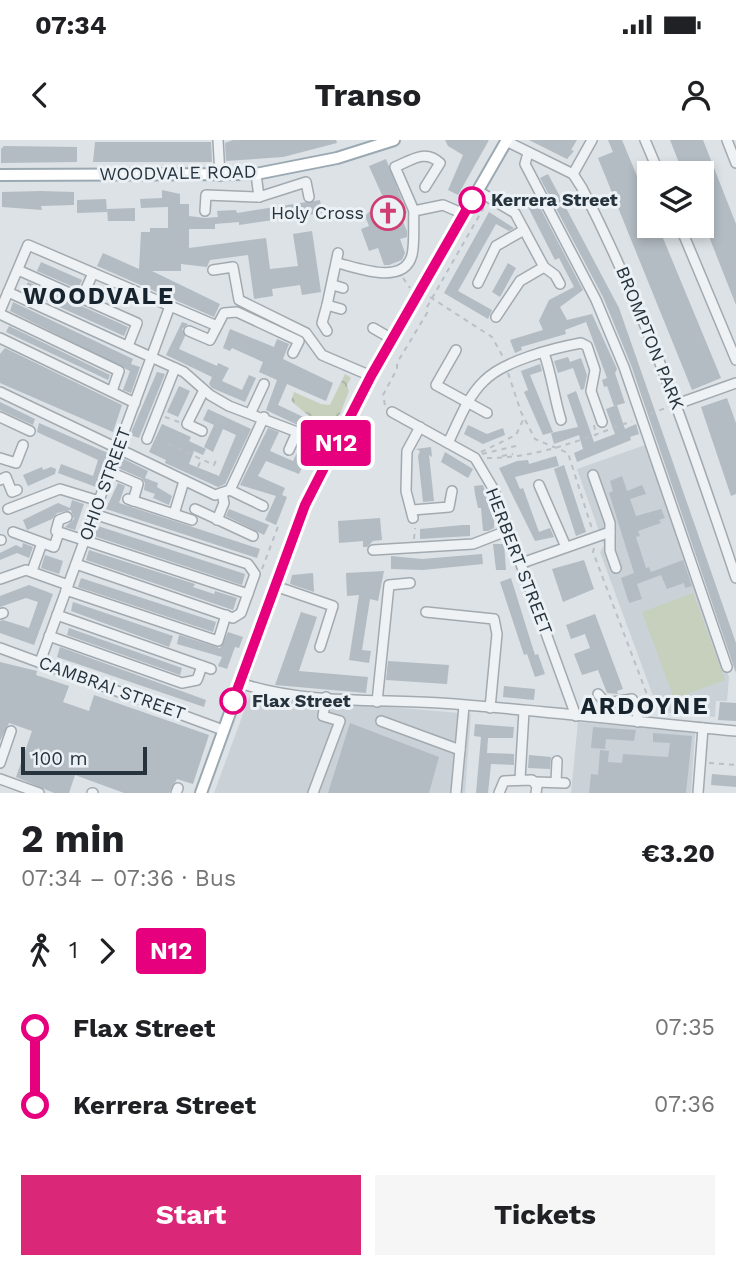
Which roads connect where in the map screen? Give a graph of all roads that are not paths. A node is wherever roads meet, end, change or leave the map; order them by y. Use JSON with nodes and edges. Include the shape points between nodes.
{"nodes":[{"id":1,"x":218,"y":140,"type":"edge"},
{"id":2,"x":394,"y":140,"type":"edge"},
{"id":3,"x":592,"y":140,"type":"edge"},
{"id":4,"x":645,"y":140,"type":"edge"},
{"id":5,"x":727,"y":140,"type":"edge"},
{"id":6,"x":506,"y":141,"type":"edge"},
{"id":7,"x":375,"y":143,"type":"edge"},
{"id":8,"x":528,"y":153,"type":"junction"},
{"id":9,"x":654,"y":161,"type":"edge"},
{"id":10,"x":736,"y":163,"type":"edge"},
{"id":11,"x":256,"y":174,"type":"junction"},
{"id":12,"x":573,"y":174,"type":"junction"},
{"id":13,"x":0,"y":175,"type":"edge"},
{"id":14,"x":220,"y":176,"type":"junction"},
{"id":15,"x":425,"y":187,"type":"dead end"},
{"id":16,"x":480,"y":192,"type":"junction"},
{"id":17,"x":259,"y":197,"type":"junction"},
{"id":18,"x":309,"y":197,"type":"dead end"},
{"id":19,"x":205,"y":211,"type":"dead end"},
{"id":20,"x":414,"y":211,"type":"junction"},
{"id":21,"x":464,"y":214,"type":"junction"},
{"id":22,"x":524,"y":229,"type":"junction"},
{"id":23,"x":685,"y":238,"type":"edge"},
{"id":24,"x":338,"y":253,"type":"dead end"},
{"id":25,"x":338,"y":263,"type":"junction"},
{"id":26,"x":546,"y":268,"type":"junction"},
{"id":27,"x":18,"y":270,"type":"junction"},
{"id":28,"x":213,"y":270,"type":"dead end"},
{"id":29,"x":93,"y":273,"type":"junction"},
{"id":30,"x":1,"y":278,"type":"edge"},
{"id":31,"x":478,"y":283,"type":"dead end"},
{"id":32,"x":560,"y":284,"type":"dead end"},
{"id":33,"x":332,"y":285,"type":"junction"},
{"id":34,"x":10,"y":288,"type":"junction"},
{"id":35,"x":343,"y":288,"type":"dead end"},
{"id":36,"x":82,"y":298,"type":"junction"},
{"id":37,"x":491,"y":302,"type":"dead end"},
{"id":38,"x":327,"y":305,"type":"junction"},
{"id":39,"x":170,"y":306,"type":"junction"},
{"id":40,"x":341,"y":309,"type":"dead end"},
{"id":41,"x":0,"y":312,"type":"edge"},
{"id":42,"x":217,"y":326,"type":"junction"},
{"id":43,"x":373,"y":328,"type":"dead end"},
{"id":44,"x":189,"y":331,"type":"dead end"},
{"id":45,"x":327,"y":331,"type":"dead end"},
{"id":46,"x":0,"y":338,"type":"edge"},
{"id":47,"x":392,"y":340,"type":"junction"},
{"id":48,"x":128,"y":346,"type":"junction"},
{"id":49,"x":456,"y":350,"type":"dead end"},
{"id":50,"x":293,"y":353,"type":"dead end"},
{"id":51,"x":544,"y":353,"type":"junction"},
{"id":52,"x":152,"y":357,"type":"junction"},
{"id":53,"x":736,"y":360,"type":"edge"},
{"id":54,"x":175,"y":368,"type":"junction"},
{"id":55,"x":371,"y":376,"type":"junction"},
{"id":56,"x":736,"y":383,"type":"edge"},
{"id":57,"x":264,"y":384,"type":"dead end"},
{"id":58,"x":204,"y":390,"type":"junction"},
{"id":59,"x":113,"y":391,"type":"junction"},
{"id":60,"x":1,"y":394,"type":"edge"},
{"id":61,"x":135,"y":403,"type":"junction"},
{"id":62,"x":468,"y":403,"type":"junction"},
{"id":63,"x":677,"y":404,"type":"junction"},
{"id":64,"x":251,"y":412,"type":"junction"},
{"id":65,"x":392,"y":412,"type":"road end"},
{"id":66,"x":486,"y":413,"type":"dead end"},
{"id":67,"x":0,"y":417,"type":"edge"},
{"id":68,"x":264,"y":417,"type":"junction"},
{"id":69,"x":561,"y":420,"type":"dead end"},
{"id":70,"x":601,"y":422,"type":"dead end"},
{"id":71,"x":420,"y":427,"type":"junction"},
{"id":72,"x":30,"y":431,"type":"dead end"},
{"id":73,"x":202,"y":431,"type":"dead end"},
{"id":74,"x":147,"y":439,"type":"dead end"},
{"id":75,"x":448,"y":443,"type":"junction"},
{"id":76,"x":23,"y":445,"type":"dead end"},
{"id":77,"x":119,"y":447,"type":"junction"},
{"id":78,"x":289,"y":450,"type":"dead end"},
{"id":79,"x":0,"y":458,"type":"edge"},
{"id":80,"x":110,"y":472,"type":"junction"},
{"id":81,"x":593,"y":475,"type":"dead end"},
{"id":82,"x":0,"y":480,"type":"edge"},
{"id":83,"x":184,"y":481,"type":"junction"},
{"id":84,"x":539,"y":485,"type":"dead end"},
{"id":85,"x":452,"y":491,"type":"dead end"},
{"id":86,"x":226,"y":492,"type":"junction"},
{"id":87,"x":99,"y":501,"type":"junction"},
{"id":88,"x":22,"y":503,"type":"junction"},
{"id":89,"x":263,"y":506,"type":"dead end"},
{"id":90,"x":8,"y":509,"type":"dead end"},
{"id":91,"x":195,"y":509,"type":"dead end"},
{"id":92,"x":94,"y":514,"type":"junction"},
{"id":93,"x":174,"y":514,"type":"junction"},
{"id":94,"x":67,"y":516,"type":"dead end"},
{"id":95,"x":192,"y":520,"type":"dead end"},
{"id":96,"x":217,"y":520,"type":"junction"},
{"id":97,"x":509,"y":530,"type":"junction"},
{"id":98,"x":13,"y":532,"type":"dead end"},
{"id":99,"x":60,"y":532,"type":"junction"},
{"id":100,"x":610,"y":532,"type":"junction"},
{"id":101,"x":253,"y":536,"type":"dead end"},
{"id":102,"x":85,"y":540,"type":"junction"},
{"id":103,"x":42,"y":543,"type":"junction"},
{"id":104,"x":566,"y":547,"type":"junction"},
{"id":105,"x":373,"y":550,"type":"dead end"},
{"id":106,"x":522,"y":563,"type":"junction"},
{"id":107,"x":76,"y":564,"type":"junction"},
{"id":108,"x":616,"y":568,"type":"dead end"},
{"id":109,"x":32,"y":571,"type":"junction"},
{"id":110,"x":736,"y":578,"type":"edge"},
{"id":111,"x":0,"y":579,"type":"edge"},
{"id":112,"x":410,"y":583,"type":"dead end"},
{"id":113,"x":275,"y":586,"type":"junction"},
{"id":114,"x":67,"y":587,"type":"junction"},
{"id":115,"x":248,"y":594,"type":"junction"},
{"id":116,"x":426,"y":612,"type":"dead end"},
{"id":117,"x":57,"y":615,"type":"junction"},
{"id":118,"x":228,"y":616,"type":"junction"},
{"id":119,"x":49,"y":636,"type":"junction"},
{"id":120,"x":0,"y":648,"type":"edge"},
{"id":121,"x":320,"y":648,"type":"dead end"},
{"id":122,"x":40,"y":662,"type":"junction"},
{"id":123,"x":727,"y":667,"type":"dead end"},
{"id":124,"x":240,"y":683,"type":"junction"},
{"id":125,"x":598,"y":694,"type":"dead end"},
{"id":126,"x":326,"y":697,"type":"junction"},
{"id":127,"x":377,"y":702,"type":"junction"},
{"id":128,"x":464,"y":706,"type":"junction"},
{"id":129,"x":490,"y":708,"type":"junction"},
{"id":130,"x":524,"y":711,"type":"junction"},
{"id":131,"x":576,"y":716,"type":"junction"},
{"id":132,"x":381,"y":721,"type":"dead end"},
{"id":133,"x":638,"y":722,"type":"junction"},
{"id":134,"x":703,"y":728,"type":"junction"},
{"id":135,"x":223,"y":730,"type":"junction"},
{"id":136,"x":11,"y":731,"type":"dead end"},
{"id":137,"x":736,"y":731,"type":"edge"},
{"id":138,"x":460,"y":750,"type":"junction"},
{"id":139,"x":557,"y":761,"type":"dead end"},
{"id":140,"x":0,"y":763,"type":"edge"},
{"id":141,"x":0,"y":779,"type":"edge"},
{"id":142,"x":520,"y":779,"type":"junction"},
{"id":143,"x":535,"y":782,"type":"junction"},
{"id":144,"x":39,"y":793,"type":"edge"},
{"id":145,"x":201,"y":793,"type":"edge"},
{"id":146,"x":313,"y":793,"type":"edge"},
{"id":147,"x":456,"y":793,"type":"edge"},
{"id":148,"x":499,"y":793,"type":"edge"},
{"id":149,"x":536,"y":793,"type":"edge"},
{"id":150,"x":698,"y":793,"type":"edge"}],
"edges":[{"from":1,"to":14,"type":"street"},
{"from":2,"to":7,"type":"main road","name":"WOODVALE ROAD"},
{"from":3,"to":12,"type":"street"},
{"from":4,"to":9,"type":"street"},
{"from":5,"to":10,"type":"street"},
{"from":6,"to":8,"type":"street"},
{"from":6,"to":16,"type":"main road"},
{"from":7,"to":11,"type":"main road","name":"WOODVALE ROAD","via":[[308,165]]},
{"from":8,"to":12,"type":"street"},
{"from":8,"to":123,"type":"street","via":[[525,164],[596,300]]},
{"from":11,"to":14,"type":"main road","name":"WOODVALE ROAD"},
{"from":11,"to":17,"type":"street"},
{"from":12,"to":63,"type":"street","name":"BROMPTON PARK","via":[[629,281]]},
{"from":13,"to":14,"type":"main road","name":"WOODVALE ROAD"},
{"from":15,"to":20,"type":"street","via":[[440,163],[432,156],[425,154],[396,167]]},
{"from":16,"to":21,"type":"main road"},
{"from":16,"to":22,"type":"street","via":[[515,213]]},
{"from":17,"to":18,"type":"street","via":[[306,182]]},
{"from":17,"to":19,"type":"street","via":[[206,195]]},
{"from":20,"to":21,"type":"street","via":[[443,205]]},
{"from":20,"to":25,"type":"street","via":[[412,257],[404,268],[378,273]]},
{"from":21,"to":47,"type":"main road","via":[[415,290]]},
{"from":22,"to":26,"type":"street"},
{"from":22,"to":31,"type":"street","via":[[503,240]]},
{"from":23,"to":53,"type":"street"},
{"from":24,"to":25,"type":"street"},
{"from":25,"to":33,"type":"street"},
{"from":26,"to":32,"type":"street"},
{"from":26,"to":37,"type":"street","via":[[520,281],[499,313]]},
{"from":27,"to":29,"type":"street","via":[[28,245]]},
{"from":27,"to":34,"type":"street"},
{"from":27,"to":36,"type":"street"},
{"from":28,"to":55,"type":"street","via":[[233,267],[239,300],[306,333],[322,355]]},
{"from":29,"to":36,"type":"street"},
{"from":29,"to":39,"type":"street"},
{"from":30,"to":34,"type":"street"},
{"from":33,"to":35,"type":"street"},
{"from":33,"to":38,"type":"street"},
{"from":34,"to":41,"type":"street"},
{"from":34,"to":48,"type":"street"},
{"from":36,"to":48,"type":"street","via":[[137,323]]},
{"from":38,"to":40,"type":"street"},
{"from":38,"to":45,"type":"street","via":[[322,323]]},
{"from":39,"to":42,"type":"street"},
{"from":39,"to":52,"type":"street","name":"OHIO STREET"},
{"from":41,"to":59,"type":"street","via":[[119,371]]},
{"from":42,"to":44,"type":"street","via":[[210,340]]},
{"from":42,"to":50,"type":"street","via":[[224,313],[237,312],[299,341]]},
{"from":43,"to":47,"type":"street"},
{"from":46,"to":59,"type":"street"},
{"from":47,"to":55,"type":"main road"},
{"from":48,"to":52,"type":"street"},
{"from":49,"to":62,"type":"street","via":[[436,385]]},
{"from":51,"to":62,"type":"street","via":[[486,378]]},
{"from":51,"to":69,"type":"street"},
{"from":51,"to":70,"type":"street","via":[[581,343],[587,346],[595,370],[591,391]]},
{"from":52,"to":54,"type":"street"},
{"from":52,"to":61,"type":"street","name":"OHIO STREET"},
{"from":54,"to":58,"type":"street"},
{"from":54,"to":74,"type":"street"},
{"from":55,"to":113,"type":"main road","via":[[305,505]]},
{"from":56,"to":63,"type":"street"},
{"from":57,"to":64,"type":"street"},
{"from":58,"to":64,"type":"street","via":[[229,406]]},
{"from":58,"to":73,"type":"street","via":[[187,424]]},
{"from":59,"to":61,"type":"street"},
{"from":60,"to":77,"type":"street"},
{"from":61,"to":77,"type":"street","name":"OHIO STREET"},
{"from":62,"to":66,"type":"street"},
{"from":62,"to":75,"type":"street"},
{"from":63,"to":110,"type":"street","name":"BROMPTON PARK"},
{"from":64,"to":68,"type":"street"},
{"from":65,"to":71,"type":"street"},
{"from":67,"to":72,"type":"street"},
{"from":68,"to":78,"type":"street","via":[[297,432]]},
{"from":68,"to":86,"type":"street"},
{"from":71,"to":75,"type":"street"},
{"from":71,"to":85,"type":"street","via":[[407,451],[406,491],[413,514],[449,507]]},
{"from":75,"to":97,"type":"street","name":"HERBERT STREET","via":[[475,458],[494,490]]},
{"from":76,"to":79,"type":"street","via":[[16,463]]},
{"from":77,"to":80,"type":"street","name":"OHIO STREET"},
{"from":77,"to":83,"type":"street"},
{"from":80,"to":87,"type":"street","name":"OHIO STREET"},
{"from":80,"to":93,"type":"street","via":[[138,484],[130,500]]},
{"from":81,"to":100,"type":"street"},
{"from":82,"to":88,"type":"street","via":[[6,477]]},
{"from":83,"to":86,"type":"street","via":[[215,495]]},
{"from":83,"to":93,"type":"street"},
{"from":84,"to":104,"type":"street"},
{"from":86,"to":89,"type":"street"},
{"from":86,"to":96,"type":"street"},
{"from":87,"to":88,"type":"street","via":[[60,489]]},
{"from":87,"to":92,"type":"street","name":"OHIO STREET"},
{"from":88,"to":90,"type":"street"},
{"from":91,"to":96,"type":"street"},
{"from":92,"to":102,"type":"street","name":"OHIO STREET"},
{"from":92,"to":115,"type":"street","via":[[248,564],[255,574]]},
{"from":93,"to":95,"type":"street"},
{"from":94,"to":99,"type":"street","via":[[59,520],[56,531]]},
{"from":96,"to":101,"type":"street"},
{"from":97,"to":105,"type":"street","via":[[473,544]]},
{"from":97,"to":106,"type":"street","name":"HERBERT STREET"},
{"from":98,"to":103,"type":"street"},
{"from":99,"to":102,"type":"street"},
{"from":99,"to":103,"type":"street","via":[[54,547]]},
{"from":100,"to":104,"type":"street"},
{"from":100,"to":108,"type":"street"},
{"from":102,"to":107,"type":"street","name":"OHIO STREET"},
{"from":102,"to":115,"type":"street"},
{"from":103,"to":109,"type":"street"},
{"from":104,"to":106,"type":"street"},
{"from":106,"to":131,"type":"street","name":"HERBERT STREET"},
{"from":107,"to":114,"type":"street","name":"OHIO STREET"},
{"from":107,"to":118,"type":"street"},
{"from":109,"to":111,"type":"street"},
{"from":109,"to":114,"type":"street"},
{"from":112,"to":127,"type":"street","via":[[389,585]]},
{"from":113,"to":121,"type":"street","via":[[333,606]]},
{"from":113,"to":124,"type":"main road"},
{"from":114,"to":117,"type":"street","name":"OHIO STREET"},
{"from":114,"to":118,"type":"street","via":[[218,641]]},
{"from":115,"to":118,"type":"street","via":[[239,616]]},
{"from":116,"to":129,"type":"street","via":[[494,619]]},
{"from":117,"to":119,"type":"street","name":"OHIO STREET"},
{"from":117,"to":119,"type":"street","via":[[206,668],[197,680],[182,683]]},
{"from":119,"to":122,"type":"street","name":"OHIO STREET"},
{"from":120,"to":122,"type":"street","name":"CAMBRAI STREET"},
{"from":122,"to":135,"type":"street","name":"CAMBRAI STREET"},
{"from":124,"to":126,"type":"street","via":[[260,690]]},
{"from":124,"to":135,"type":"main road"},
{"from":125,"to":133,"type":"street","via":[[606,703],[632,699]]},
{"from":126,"to":127,"type":"street"},
{"from":126,"to":146,"type":"street","via":[[323,716],[340,721]]},
{"from":127,"to":128,"type":"street"},
{"from":128,"to":129,"type":"street"},
{"from":128,"to":138,"type":"street"},
{"from":129,"to":130,"type":"street"},
{"from":130,"to":131,"type":"street"},
{"from":130,"to":142,"type":"street"},
{"from":131,"to":133,"type":"street"},
{"from":132,"to":138,"type":"street"},
{"from":133,"to":134,"type":"street"},
{"from":134,"to":137,"type":"street"},
{"from":134,"to":150,"type":"street"},
{"from":135,"to":145,"type":"main road"},
{"from":136,"to":140,"type":"street"},
{"from":138,"to":147,"type":"street"},
{"from":139,"to":143,"type":"street","via":[[560,782]]},
{"from":141,"to":144,"type":"street"},
{"from":142,"to":143,"type":"street"},
{"from":142,"to":148,"type":"street","via":[[504,781]]},
{"from":143,"to":149,"type":"street"}]}
